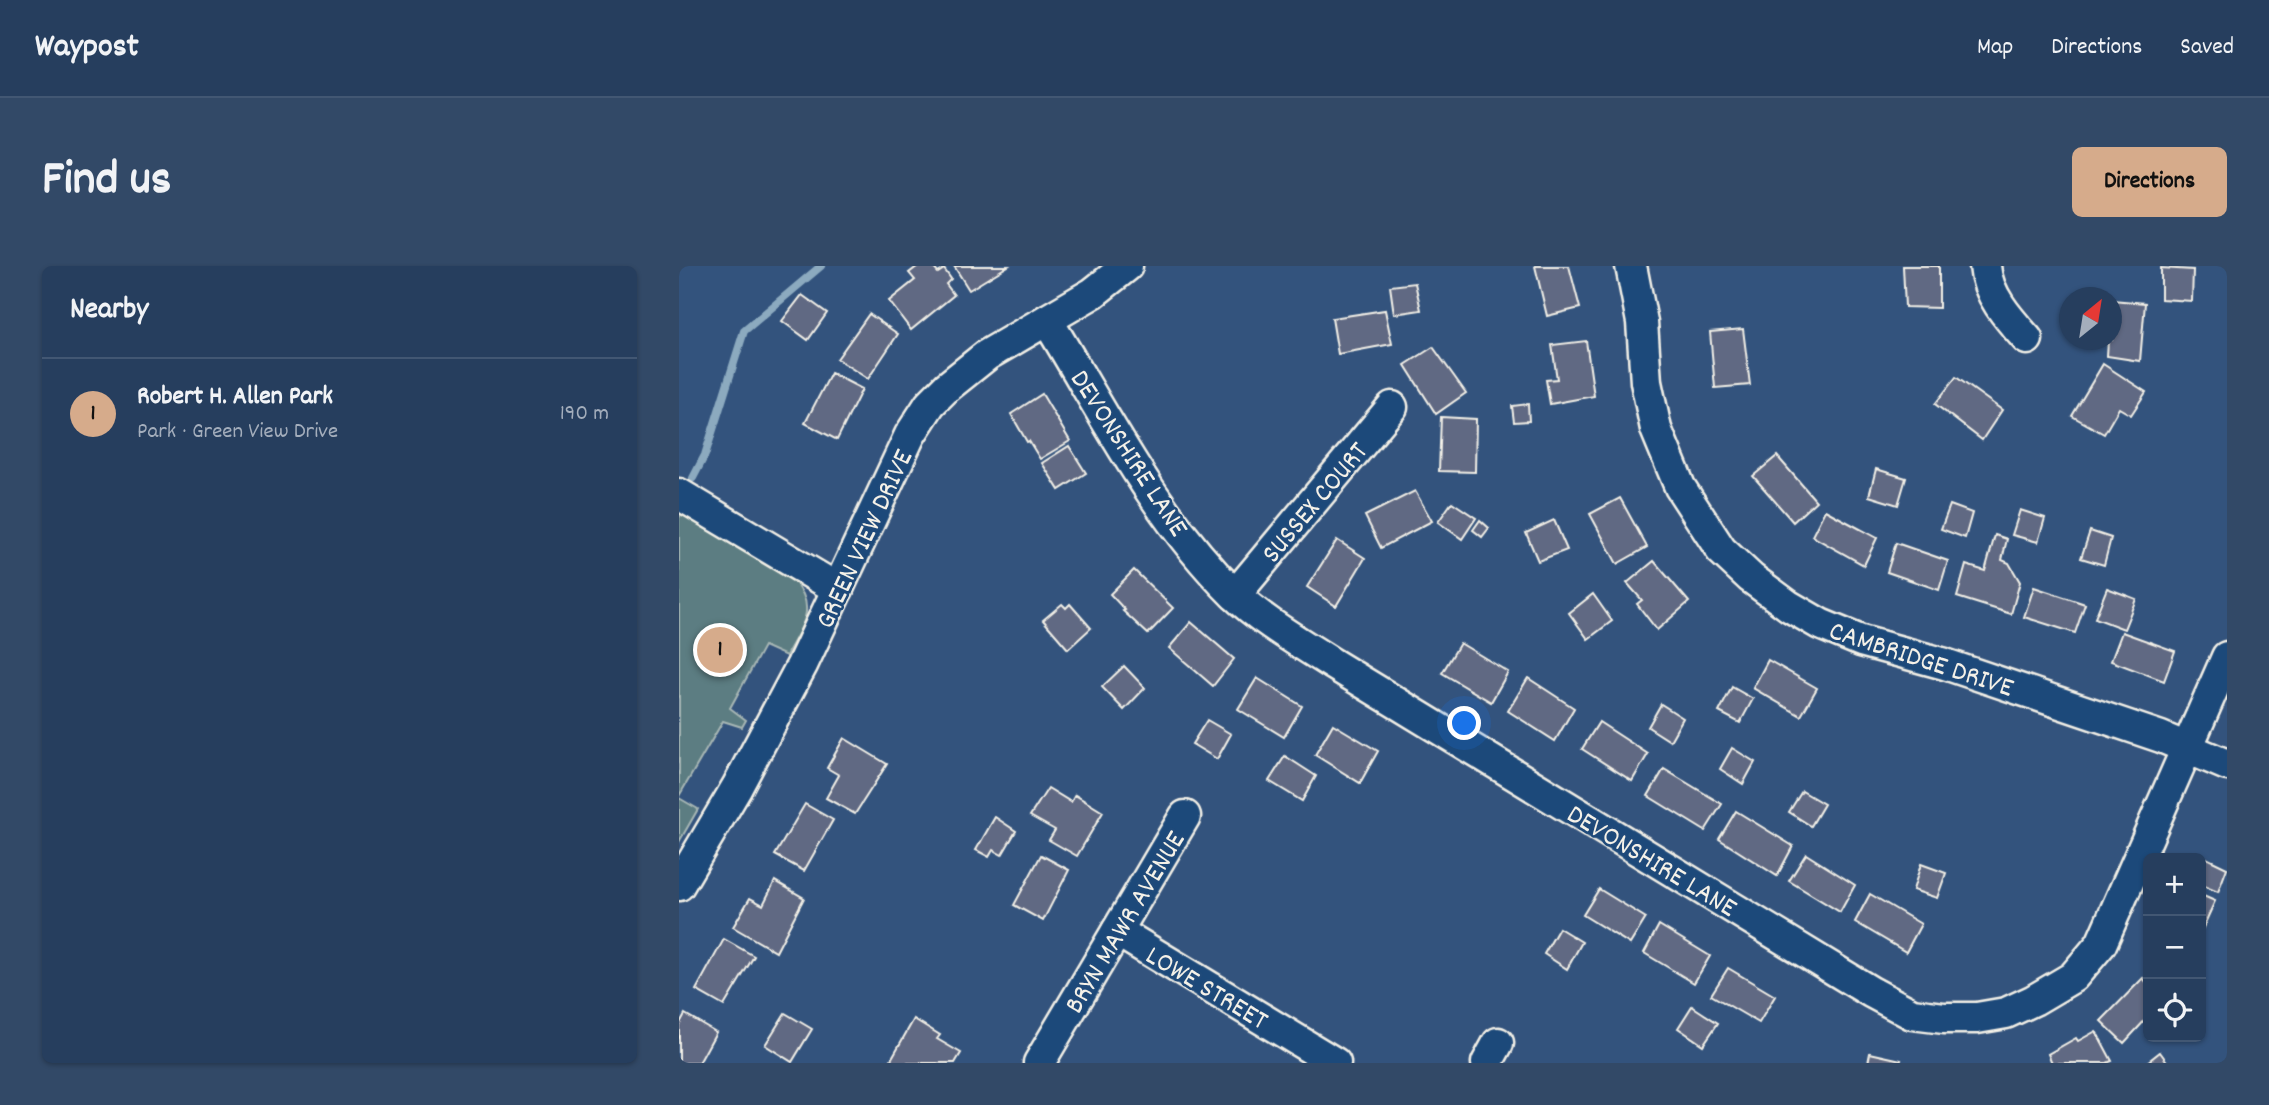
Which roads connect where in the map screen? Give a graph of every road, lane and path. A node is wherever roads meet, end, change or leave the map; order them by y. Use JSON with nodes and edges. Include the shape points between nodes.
{"nodes":[{"id":1,"x":1127,"y":266,"type":"edge"},
{"id":2,"x":1631,"y":266,"type":"edge"},
{"id":3,"x":1985,"y":266,"type":"edge"},
{"id":4,"x":1047,"y":320,"type":"junction"},
{"id":5,"x":2027,"y":339,"type":"dead end"},
{"id":6,"x":1392,"y":407,"type":"dead end"},
{"id":7,"x":679,"y":494,"type":"edge"},
{"id":8,"x":838,"y":589,"type":"junction"},
{"id":9,"x":1235,"y":595,"type":"junction"},
{"id":10,"x":2227,"y":657,"type":"edge"},
{"id":11,"x":2186,"y":748,"type":"junction"},
{"id":12,"x":2227,"y":765,"type":"edge"},
{"id":13,"x":1185,"y":816,"type":"dead end"},
{"id":14,"x":679,"y":885,"type":"edge"},
{"id":15,"x":1117,"y":931,"type":"junction"},
{"id":16,"x":1039,"y":1063,"type":"edge"},
{"id":17,"x":1335,"y":1063,"type":"edge"}],
"edges":[{"from":1,"to":4,"type":"street","name":"GREEN VIEW DRIVE"},
{"from":2,"to":11,"type":"street","name":"CAMBRIDGE DRIVE","via":[[1657,429],[1680,487],[1721,550],[1751,578],[1820,624],[1861,641],[1945,664]]},
{"from":3,"to":5,"type":"street","via":[[2005,315]]},
{"from":4,"to":8,"type":"street","name":"GREEN VIEW DRIVE","via":[[987,355],[930,404],[910,435]]},
{"from":4,"to":9,"type":"street","name":"DEVONSHIRE LANE","via":[[1159,506]]},
{"from":6,"to":9,"type":"street","name":"SUSSEX COURT"},
{"from":7,"to":8,"type":"street"},
{"from":8,"to":14,"type":"street","name":"GREEN VIEW DRIVE","via":[[750,763]]},
{"from":9,"to":11,"type":"street","name":"DEVONSHIRE LANE","via":[[1333,664],[1912,1014],[1966,1018],[2006,1013],[2073,977],[2101,944]]},
{"from":10,"to":11,"type":"street","name":"DEVONSHIRE LANE"},
{"from":11,"to":12,"type":"street","name":"CAMBRIDGE DRIVE"},
{"from":13,"to":15,"type":"street","name":"BRYN MAWR AVENUE"},
{"from":15,"to":16,"type":"street","name":"BRYN MAWR AVENUE"},
{"from":15,"to":17,"type":"street","name":"LOWE STREET"}]}
